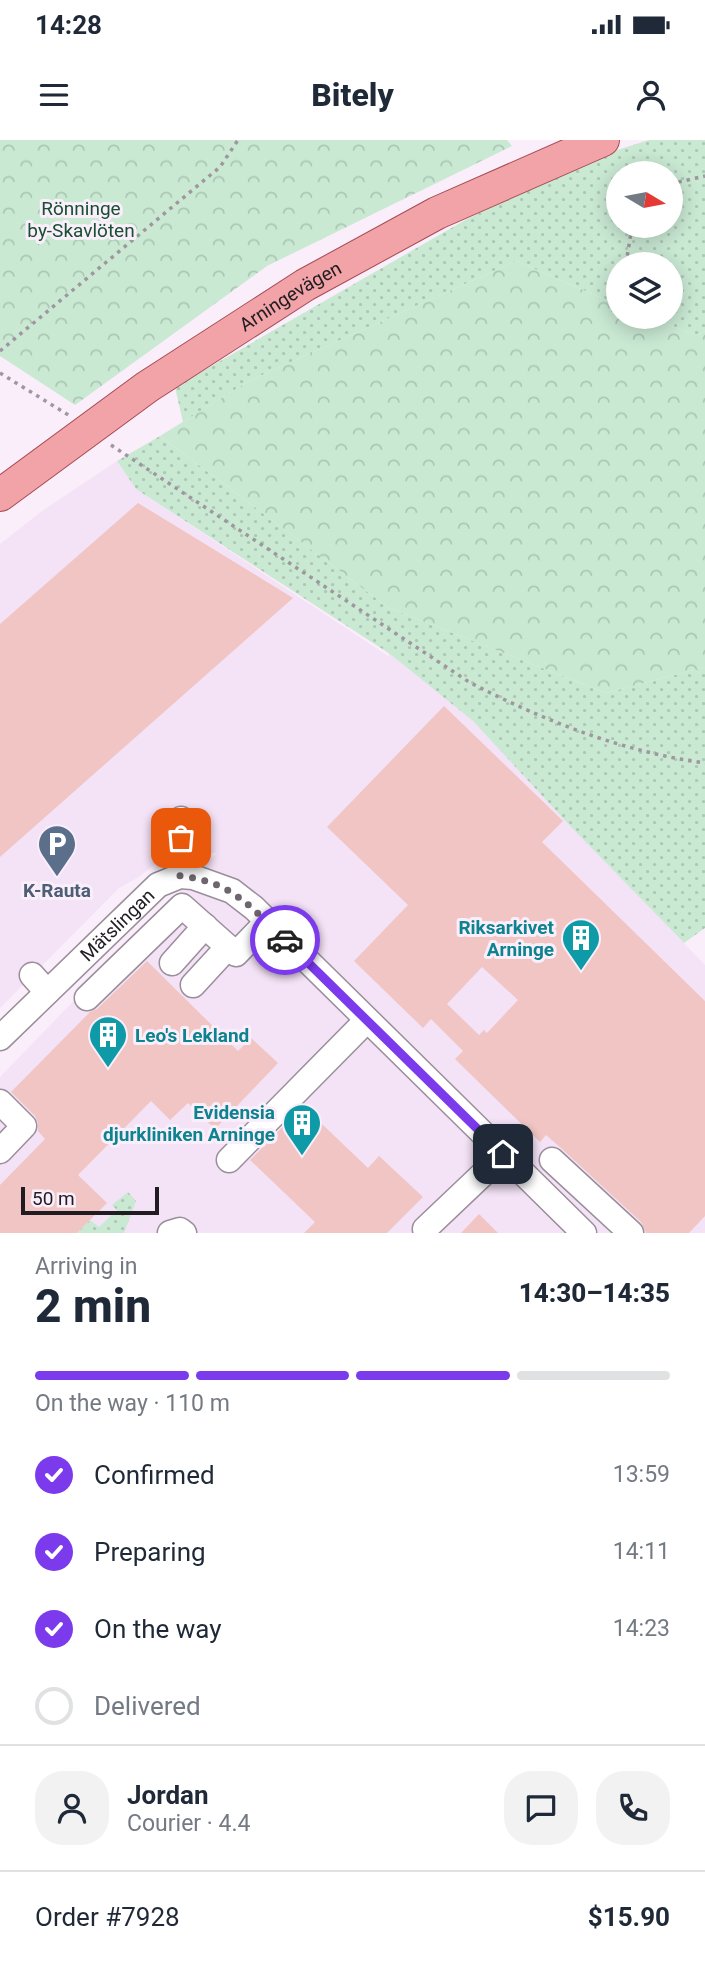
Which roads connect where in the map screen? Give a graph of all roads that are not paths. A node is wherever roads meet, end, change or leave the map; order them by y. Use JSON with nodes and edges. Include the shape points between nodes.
{"nodes":[{"id":1,"x":603,"y":140,"type":"edge"},
{"id":2,"x":0,"y":495,"type":"edge"},
{"id":3,"x":181,"y":819,"type":"dead end"},
{"id":4,"x":180,"y":876,"type":"junction"},
{"id":5,"x":267,"y":922,"type":"junction"},
{"id":6,"x":205,"y":926,"type":"junction"},
{"id":7,"x":228,"y":947,"type":"junction"},
{"id":8,"x":172,"y":963,"type":"dead end"},
{"id":9,"x":193,"y":985,"type":"dead end"},
{"id":10,"x":86,"y":998,"type":"dead end"},
{"id":11,"x":367,"y":1020,"type":"junction"},
{"id":12,"x":0,"y":1038,"type":"edge"},
{"id":13,"x":0,"y":1102,"type":"edge"},
{"id":14,"x":0,"y":1152,"type":"edge"},
{"id":15,"x":503,"y":1154,"type":"junction"},
{"id":16,"x":229,"y":1160,"type":"dead end"},
{"id":17,"x":552,"y":1160,"type":"dead end"},
{"id":18,"x":425,"y":1229,"type":"dead end"},
{"id":19,"x":571,"y":1229,"type":"edge"},
{"id":20,"x":170,"y":1233,"type":"edge"},
{"id":21,"x":184,"y":1233,"type":"edge"},
{"id":22,"x":631,"y":1233,"type":"edge"}],
"edges":[{"from":1,"to":2,"type":"main road","name":"Arningevägen","via":[[437,213],[304,285],[147,387]]},
{"from":3,"to":4,"type":"street"},
{"from":4,"to":5,"type":"street","via":[[232,891]]},
{"from":4,"to":12,"type":"street","name":"Mätslingan","via":[[158,885],[40,984]]},
{"from":5,"to":7,"type":"street","via":[[236,954]]},
{"from":5,"to":11,"type":"street"},
{"from":6,"to":7,"type":"street"},
{"from":6,"to":8,"type":"street"},
{"from":6,"to":10,"type":"street","via":[[182,906]]},
{"from":7,"to":9,"type":"street"},
{"from":11,"to":15,"type":"street"},
{"from":11,"to":16,"type":"street"},
{"from":13,"to":14,"type":"street","via":[[24,1126]]},
{"from":15,"to":18,"type":"street"},
{"from":15,"to":19,"type":"street"},
{"from":17,"to":22,"type":"street"},
{"from":20,"to":21,"type":"street"}]}
